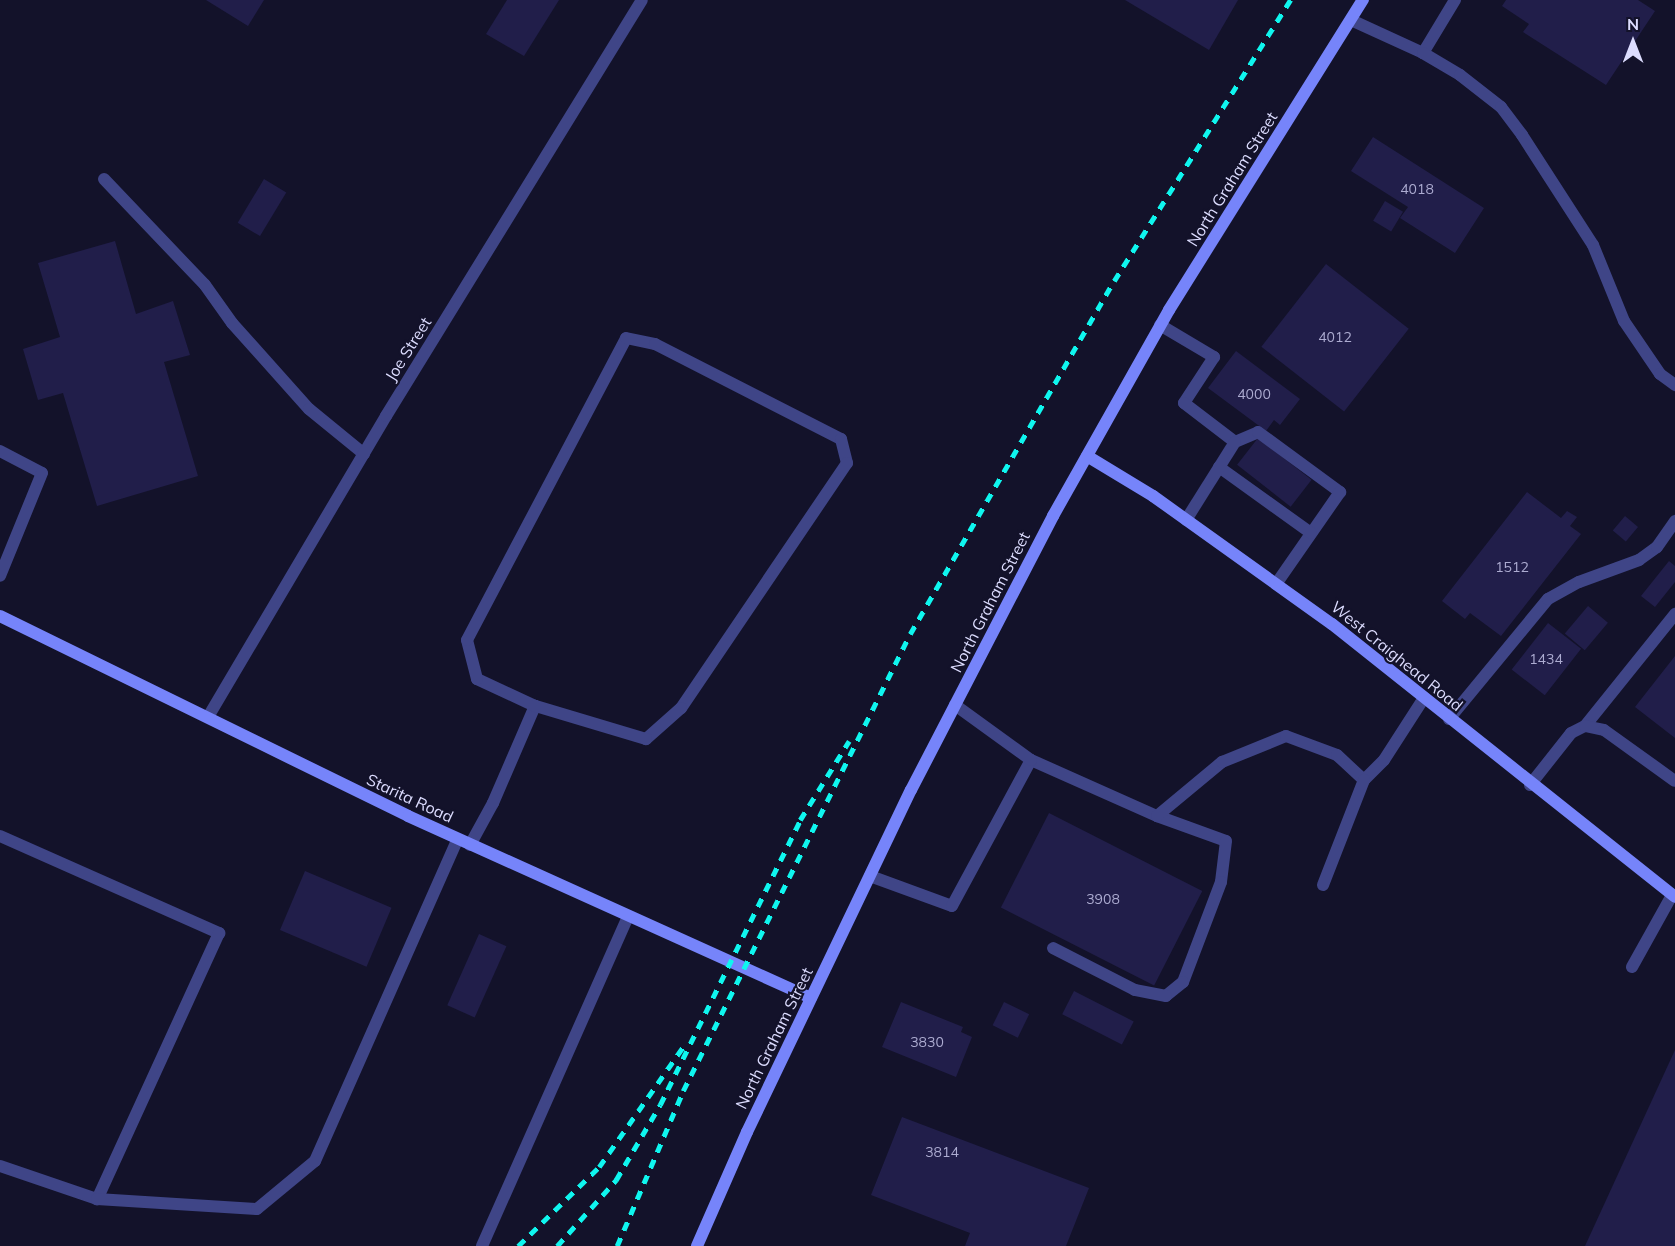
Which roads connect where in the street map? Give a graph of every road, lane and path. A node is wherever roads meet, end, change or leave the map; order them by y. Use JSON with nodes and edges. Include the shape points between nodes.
{"nodes":[{"id":1,"x":642,"y":0,"type":"edge"},
{"id":2,"x":1363,"y":0,"type":"edge"},
{"id":3,"x":1455,"y":0,"type":"edge"},
{"id":4,"x":1351,"y":20,"type":"junction"},
{"id":5,"x":1423,"y":53,"type":"junction"},
{"id":6,"x":104,"y":179,"type":"dead end"},
{"id":7,"x":1160,"y":326,"type":"junction"},
{"id":8,"x":1675,"y":385,"type":"edge"},
{"id":9,"x":1235,"y":442,"type":"junction"},
{"id":10,"x":0,"y":451,"type":"edge"},
{"id":11,"x":364,"y":454,"type":"junction"},
{"id":12,"x":1087,"y":456,"type":"junction"},
{"id":13,"x":1219,"y":467,"type":"junction"},
{"id":14,"x":1186,"y":520,"type":"junction"},
{"id":15,"x":1675,"y":521,"type":"edge"},
{"id":16,"x":1311,"y":533,"type":"junction"},
{"id":17,"x":0,"y":576,"type":"edge"},
{"id":18,"x":1276,"y":584,"type":"junction"},
{"id":19,"x":1675,"y":614,"type":"edge"},
{"id":20,"x":0,"y":616,"type":"edge"},
{"id":21,"x":1424,"y":698,"type":"junction"},
{"id":22,"x":955,"y":705,"type":"junction"},
{"id":23,"x":536,"y":706,"type":"junction"},
{"id":24,"x":208,"y":717,"type":"junction"},
{"id":25,"x":1449,"y":719,"type":"junction"},
{"id":26,"x":1585,"y":726,"type":"junction"},
{"id":27,"x":1031,"y":760,"type":"junction"},
{"id":28,"x":1364,"y":780,"type":"junction"},
{"id":29,"x":1675,"y":781,"type":"edge"},
{"id":30,"x":1530,"y":785,"type":"junction"},
{"id":31,"x":1157,"y":816,"type":"junction"},
{"id":32,"x":0,"y":836,"type":"edge"},
{"id":33,"x":458,"y":839,"type":"junction"},
{"id":34,"x":470,"y":845,"type":"junction"},
{"id":35,"x":870,"y":876,"type":"junction"},
{"id":36,"x":1323,"y":885,"type":"dead end"},
{"id":37,"x":1674,"y":896,"type":"edge"},
{"id":38,"x":628,"y":916,"type":"junction"},
{"id":39,"x":1053,"y":948,"type":"dead end"},
{"id":40,"x":1632,"y":966,"type":"dead end"},
{"id":41,"x":811,"y":998,"type":"junction"},
{"id":42,"x":0,"y":1166,"type":"edge"},
{"id":43,"x":97,"y":1199,"type":"junction"},
{"id":44,"x":482,"y":1246,"type":"edge"},
{"id":45,"x":697,"y":1246,"type":"edge"}],
"edges":[{"from":1,"to":11,"type":"street","name":"Joe Street"},
{"from":2,"to":4,"type":"street","name":"North Graham Street"},
{"from":3,"to":5,"type":"street"},
{"from":4,"to":5,"type":"street"},
{"from":4,"to":7,"type":"street","name":"North Graham Street"},
{"from":5,"to":8,"type":"street","via":[[1468,81],[1501,107],[1515,125],[1593,244],[1624,321],[1660,374]]},
{"from":6,"to":11,"type":"street","via":[[205,285],[232,323],[309,409]]},
{"from":7,"to":9,"type":"street","via":[[1214,357],[1184,403]]},
{"from":7,"to":12,"type":"street","name":"North Graham Street"},
{"from":9,"to":13,"type":"street"},
{"from":9,"to":16,"type":"street","via":[[1258,432],[1287,457],[1340,492]]},
{"from":10,"to":17,"type":"street","via":[[42,473]]},
{"from":11,"to":24,"type":"street","name":"Joe Street"},
{"from":12,"to":14,"type":"street","name":"West Craighead Road"},
{"from":12,"to":22,"type":"street","name":"North Graham Street"},
{"from":13,"to":14,"type":"street"},
{"from":13,"to":16,"type":"street","via":[[1261,491]]},
{"from":14,"to":18,"type":"street","name":"West Craighead Road"},
{"from":15,"to":25,"type":"street","via":[[1657,547],[1639,560],[1579,582],[1548,599]]},
{"from":16,"to":18,"type":"street"},
{"from":18,"to":21,"type":"street","name":"West Craighead Road"},
{"from":19,"to":26,"type":"street"},
{"from":20,"to":24,"type":"street","name":"Starita Road"},
{"from":21,"to":25,"type":"street","name":"West Craighead Road"},
{"from":21,"to":28,"type":"street","via":[[1384,760]]},
{"from":22,"to":27,"type":"street"},
{"from":22,"to":35,"type":"street","name":"North Graham Street"},
{"from":23,"to":23,"type":"street","via":[[477,679],[468,640],[626,338],[655,344],[841,439],[847,463],[681,708],[646,739]]},
{"from":23,"to":34,"type":"street"},
{"from":24,"to":33,"type":"street","name":"Starita Road"},
{"from":25,"to":30,"type":"street","name":"West Craighead Road"},
{"from":26,"to":29,"type":"street","via":[[1604,730]]},
{"from":26,"to":30,"type":"street","via":[[1571,733]]},
{"from":27,"to":31,"type":"street"},
{"from":27,"to":35,"type":"street","via":[[952,906]]},
{"from":28,"to":31,"type":"street","via":[[1337,755],[1286,736],[1222,762]]},
{"from":28,"to":36,"type":"street"},
{"from":30,"to":37,"type":"street","name":"West Craighead Road"},
{"from":31,"to":39,"type":"street","via":[[1226,841],[1221,882],[1183,982],[1166,996],[1135,990]]},
{"from":32,"to":43,"type":"street","via":[[219,933]]},
{"from":33,"to":34,"type":"street","name":"Starita Road"},
{"from":33,"to":43,"type":"street","via":[[315,1161],[256,1209]]},
{"from":34,"to":38,"type":"street","name":"Starita Road"},
{"from":35,"to":41,"type":"street","name":"North Graham Street"},
{"from":37,"to":40,"type":"street"},
{"from":38,"to":41,"type":"street","name":"Starita Road"},
{"from":38,"to":44,"type":"street"},
{"from":41,"to":45,"type":"street","name":"North Graham Street"},
{"from":42,"to":43,"type":"street"}]}
